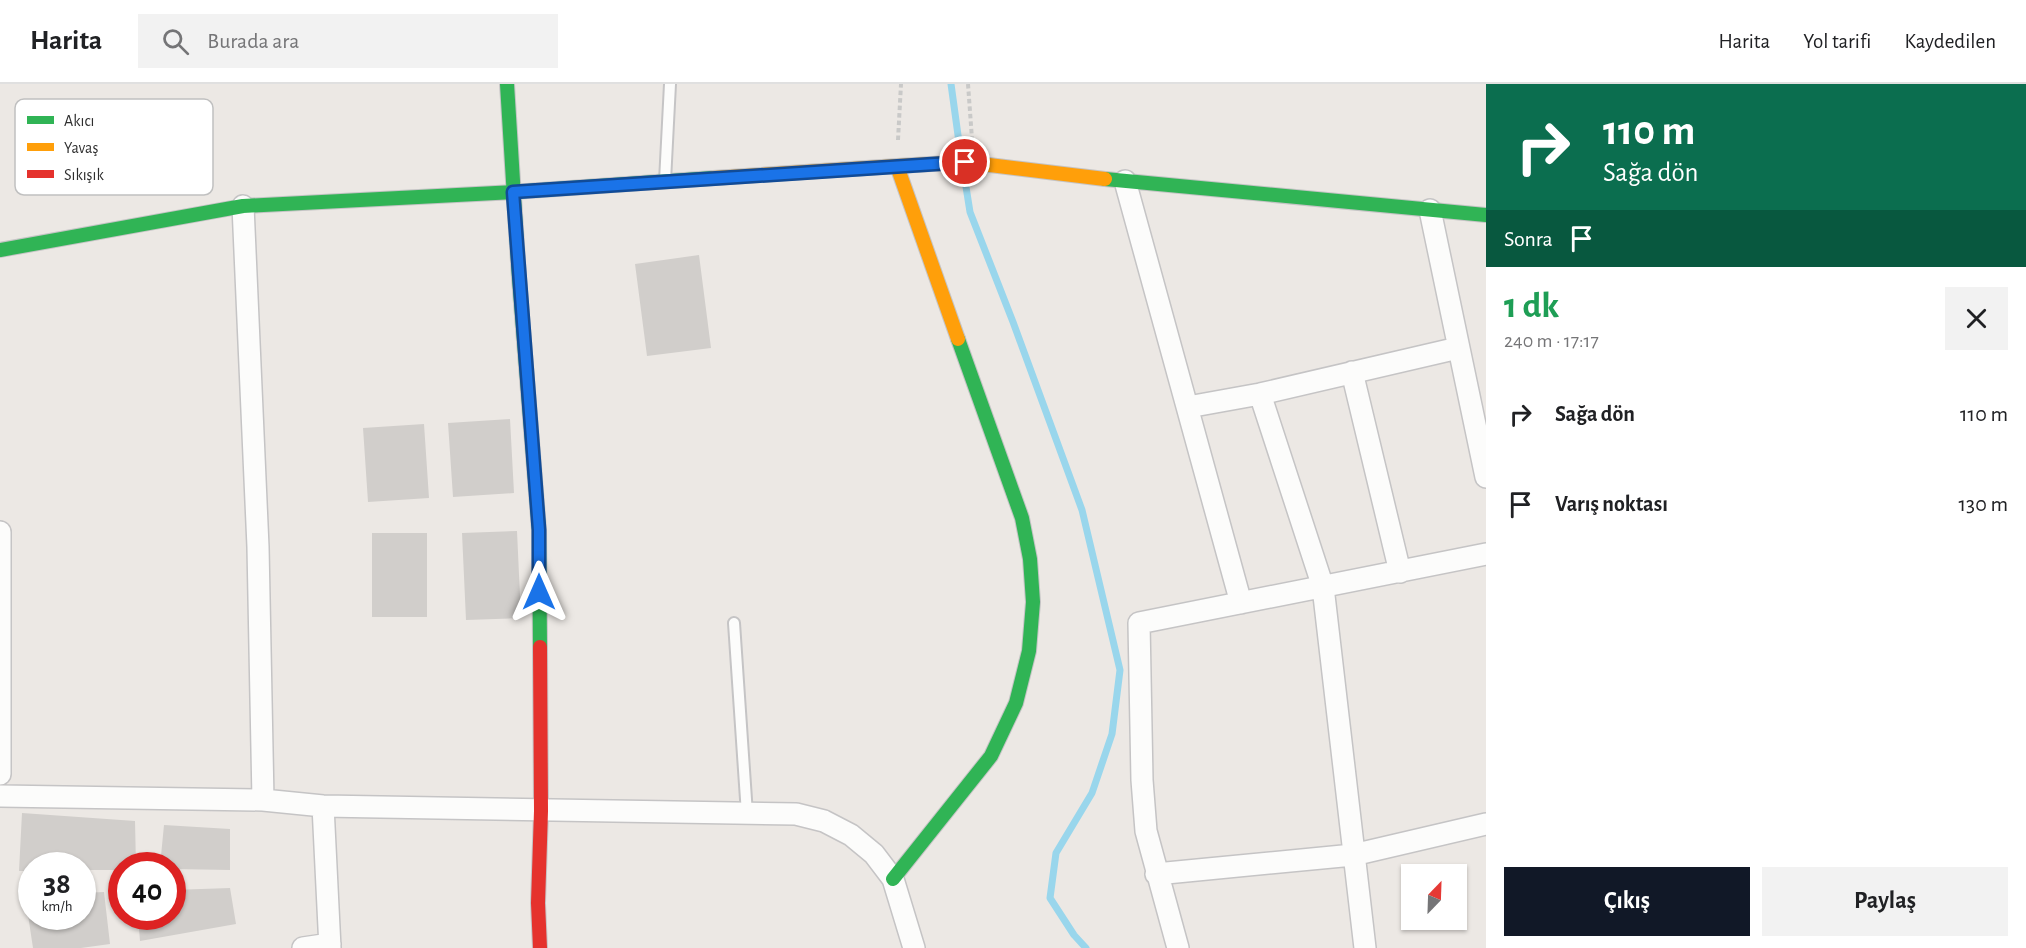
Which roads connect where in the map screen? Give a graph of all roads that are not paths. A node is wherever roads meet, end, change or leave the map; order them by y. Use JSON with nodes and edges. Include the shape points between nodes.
{"nodes":[{"id":1,"x":507,"y":84,"type":"edge"},
{"id":2,"x":670,"y":84,"type":"edge"},
{"id":3,"x":897,"y":166,"type":"junction"},
{"id":4,"x":1125,"y":181,"type":"junction"},
{"id":5,"x":665,"y":182,"type":"junction"},
{"id":6,"x":513,"y":192,"type":"junction"},
{"id":7,"x":243,"y":206,"type":"junction"},
{"id":8,"x":1430,"y":210,"type":"junction"},
{"id":9,"x":1486,"y":215,"type":"edge"},
{"id":10,"x":0,"y":250,"type":"edge"},
{"id":11,"x":1458,"y":348,"type":"junction"},
{"id":12,"x":1352,"y":372,"type":"junction"},
{"id":13,"x":1260,"y":394,"type":"junction"},
{"id":14,"x":1188,"y":407,"type":"junction"},
{"id":15,"x":1486,"y":477,"type":"edge"},
{"id":16,"x":0,"y":546,"type":"edge"},
{"id":17,"x":1486,"y":554,"type":"edge"},
{"id":18,"x":1400,"y":572,"type":"junction"},
{"id":19,"x":1323,"y":587,"type":"junction"},
{"id":20,"x":1241,"y":603,"type":"junction"},
{"id":21,"x":734,"y":623,"type":"dead end"},
{"id":22,"x":0,"y":774,"type":"edge"},
{"id":23,"x":0,"y":796,"type":"edge"},
{"id":24,"x":263,"y":800,"type":"junction"},
{"id":25,"x":323,"y":806,"type":"junction"},
{"id":26,"x":541,"y":811,"type":"junction"},
{"id":27,"x":747,"y":814,"type":"junction"},
{"id":28,"x":1486,"y":824,"type":"edge"},
{"id":29,"x":1353,"y":855,"type":"junction"},
{"id":30,"x":1156,"y":874,"type":"junction"},
{"id":31,"x":893,"y":879,"type":"junction"},
{"id":32,"x":330,"y":946,"type":"edge"},
{"id":33,"x":303,"y":948,"type":"edge"},
{"id":34,"x":540,"y":948,"type":"edge"},
{"id":35,"x":914,"y":948,"type":"edge"},
{"id":36,"x":1178,"y":948,"type":"edge"},
{"id":37,"x":1365,"y":948,"type":"edge"}],
"edges":[{"from":1,"to":6,"type":"street"},
{"from":2,"to":5,"type":"lane"},
{"from":3,"to":4,"type":"street","via":[[969,163]]},
{"from":3,"to":5,"type":"street"},
{"from":3,"to":31,"type":"street","via":[[1022,518],[1033,602],[1029,651],[1016,703],[992,756]]},
{"from":4,"to":8,"type":"street"},
{"from":4,"to":14,"type":"street"},
{"from":5,"to":6,"type":"street"},
{"from":6,"to":7,"type":"street"},
{"from":6,"to":26,"type":"street","via":[[539,530]]},
{"from":7,"to":10,"type":"street"},
{"from":7,"to":24,"type":"street","via":[[258,547]]},
{"from":8,"to":9,"type":"street"},
{"from":8,"to":11,"type":"street"},
{"from":11,"to":12,"type":"street"},
{"from":11,"to":15,"type":"street"},
{"from":12,"to":13,"type":"street"},
{"from":12,"to":18,"type":"street"},
{"from":13,"to":14,"type":"street"},
{"from":13,"to":19,"type":"street"},
{"from":14,"to":20,"type":"street"},
{"from":16,"to":22,"type":"street"},
{"from":17,"to":18,"type":"street"},
{"from":18,"to":19,"type":"street"},
{"from":19,"to":20,"type":"street"},
{"from":19,"to":29,"type":"street"},
{"from":20,"to":30,"type":"street","via":[[1139,623],[1142,780],[1146,831]]},
{"from":21,"to":27,"type":"lane"},
{"from":23,"to":24,"type":"street"},
{"from":24,"to":25,"type":"street"},
{"from":25,"to":26,"type":"street"},
{"from":25,"to":32,"type":"street"},
{"from":26,"to":27,"type":"street"},
{"from":26,"to":34,"type":"street"},
{"from":27,"to":31,"type":"street","via":[[796,814],[824,821],[851,835],[874,854]]},
{"from":28,"to":29,"type":"street"},
{"from":29,"to":30,"type":"street"},
{"from":29,"to":37,"type":"street"},
{"from":30,"to":36,"type":"street"},
{"from":31,"to":35,"type":"street"},
{"from":32,"to":33,"type":"street"}]}
